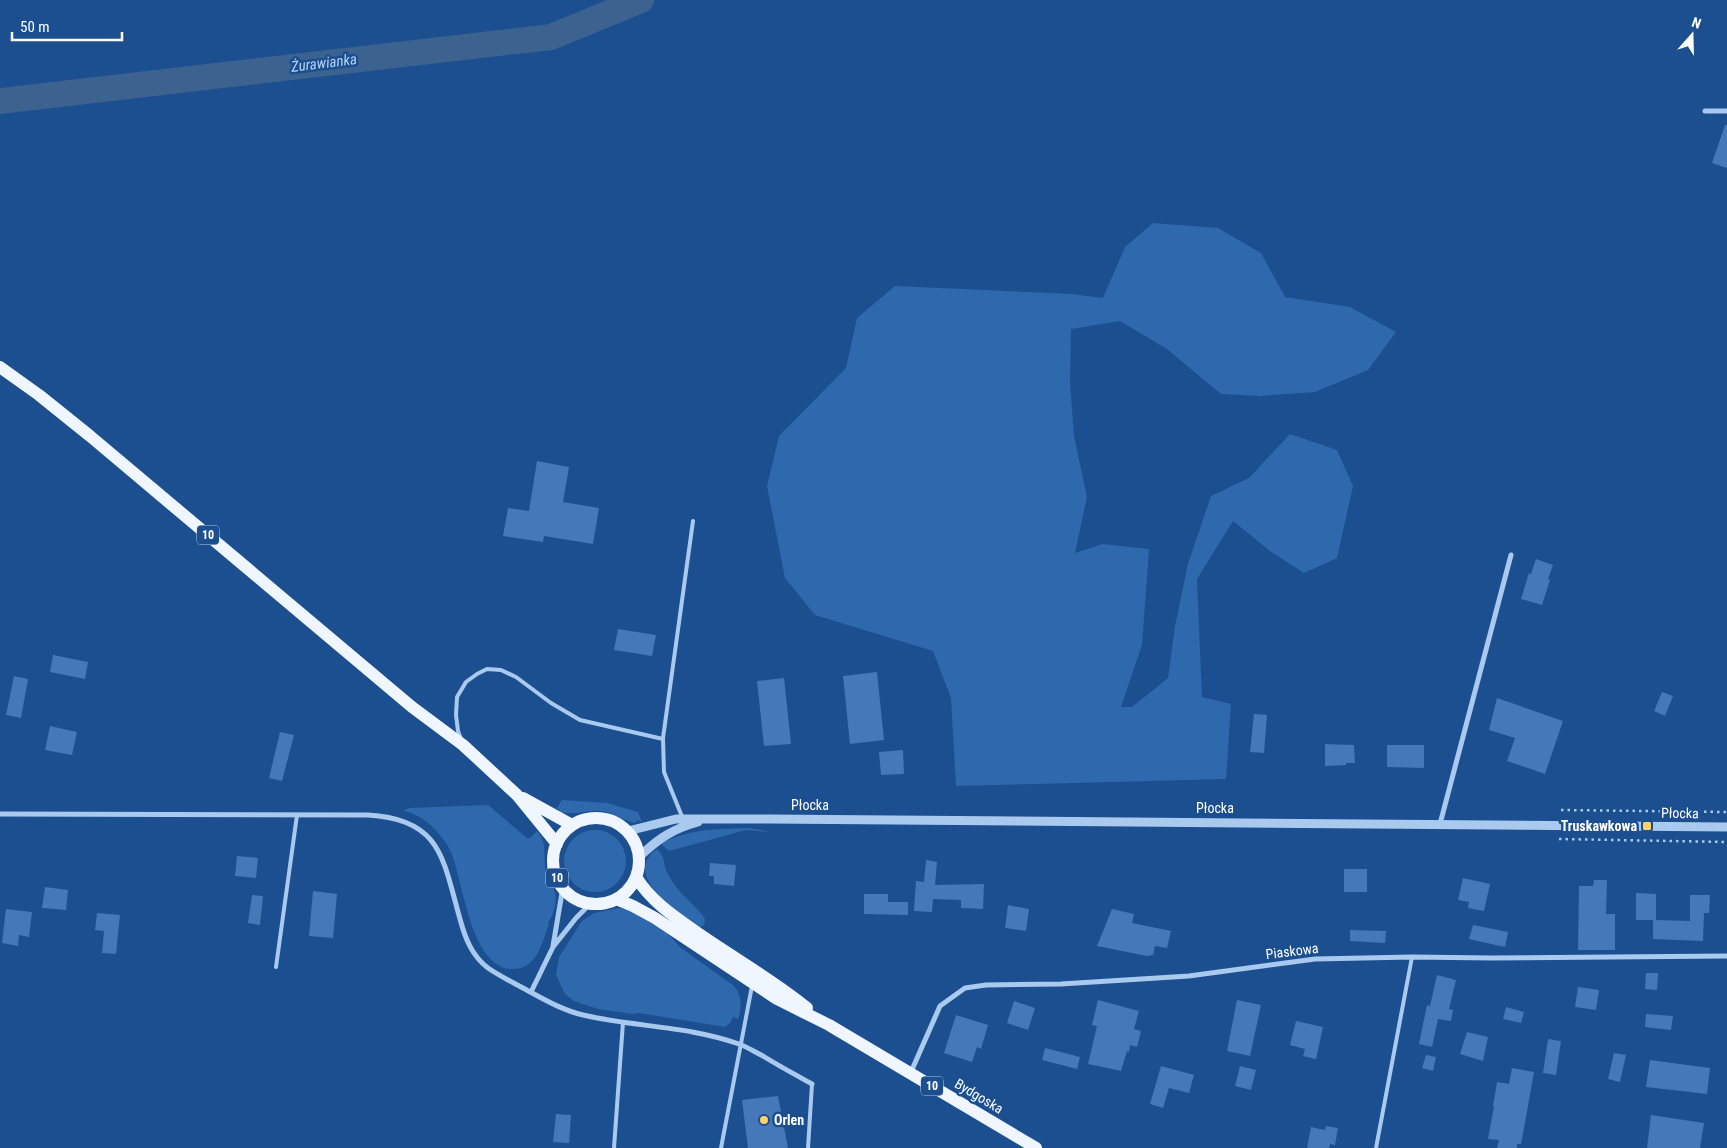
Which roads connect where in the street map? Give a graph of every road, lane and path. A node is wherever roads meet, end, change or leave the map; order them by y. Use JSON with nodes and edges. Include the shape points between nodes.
{"nodes":[{"id":1,"x":1705,"y":111,"type":"dead end"},
{"id":2,"x":1727,"y":111,"type":"edge"},
{"id":3,"x":0,"y":366,"type":"edge"},
{"id":4,"x":693,"y":521,"type":"dead end"},
{"id":5,"x":1511,"y":555,"type":"dead end"},
{"id":6,"x":663,"y":739,"type":"junction"},
{"id":7,"x":463,"y":745,"type":"junction"},
{"id":8,"x":517,"y":795,"type":"junction"},
{"id":9,"x":1560,"y":810,"type":"dead end"},
{"id":10,"x":1727,"y":812,"type":"edge"},
{"id":11,"x":0,"y":814,"type":"edge"},
{"id":12,"x":297,"y":815,"type":"junction"},
{"id":13,"x":683,"y":819,"type":"junction"},
{"id":14,"x":704,"y":820,"type":"junction"},
{"id":15,"x":1440,"y":824,"type":"junction"},
{"id":16,"x":572,"y":825,"type":"junction"},
{"id":17,"x":1727,"y":828,"type":"edge"},
{"id":18,"x":628,"y":831,"type":"junction"},
{"id":19,"x":1559,"y":839,"type":"dead end"},
{"id":20,"x":1727,"y":842,"type":"edge"},
{"id":21,"x":557,"y":844,"type":"junction"},
{"id":22,"x":639,"y":857,"type":"junction"},
{"id":23,"x":636,"y":877,"type":"junction"},
{"id":24,"x":563,"y":888,"type":"junction"},
{"id":25,"x":616,"y":899,"type":"junction"},
{"id":26,"x":591,"y":903,"type":"junction"},
{"id":27,"x":552,"y":947,"type":"junction"},
{"id":28,"x":1727,"y":956,"type":"edge"},
{"id":29,"x":1412,"y":957,"type":"junction"},
{"id":30,"x":276,"y":967,"type":"dead end"},
{"id":31,"x":752,"y":984,"type":"junction"},
{"id":32,"x":531,"y":992,"type":"junction"},
{"id":33,"x":623,"y":1022,"type":"junction"},
{"id":34,"x":829,"y":1025,"type":"junction"},
{"id":35,"x":741,"y":1044,"type":"junction"},
{"id":36,"x":911,"y":1074,"type":"junction"},
{"id":37,"x":812,"y":1084,"type":"joint"},
{"id":38,"x":614,"y":1148,"type":"edge"},
{"id":39,"x":721,"y":1148,"type":"edge"},
{"id":40,"x":808,"y":1148,"type":"edge"},
{"id":41,"x":1036,"y":1148,"type":"edge"},
{"id":42,"x":1376,"y":1148,"type":"edge"}],
"edges":[{"from":1,"to":2,"type":"street"},
{"from":3,"to":7,"type":"main road","number":"10","via":[[72,421],[412,707]]},
{"from":4,"to":6,"type":"lane"},
{"from":5,"to":15,"type":"street"},
{"from":6,"to":7,"type":"lane","via":[[580,720],[516,677],[501,670],[487,669],[466,682],[457,697],[456,715]]},
{"from":6,"to":13,"type":"lane","via":[[664,772]]},
{"from":7,"to":8,"type":"main road","number":"10"},
{"from":8,"to":16,"type":"main road","number":"10"},
{"from":8,"to":21,"type":"main road","number":"10"},
{"from":9,"to":10,"type":"path"},
{"from":11,"to":12,"type":"street"},
{"from":12,"to":30,"type":"lane"},
{"from":12,"to":32,"type":"street","via":[[388,817],[404,820],[420,830],[435,845],[443,860],[462,927],[480,962]]},
{"from":13,"to":14,"type":"street","name":"Płocka"},
{"from":13,"to":18,"type":"street","name":"Płocka"},
{"from":14,"to":15,"type":"street","name":"Płocka"},
{"from":14,"to":22,"type":"street","name":"Płocka","via":[[668,833]]},
{"from":15,"to":17,"type":"street","name":"Płocka"},
{"from":16,"to":18,"type":"main road","via":[[586,819],[601,818],[616,822]]},
{"from":16,"to":21,"type":"main road"},
{"from":18,"to":22,"type":"main road"},
{"from":19,"to":20,"type":"path"},
{"from":21,"to":24,"type":"main road","number":"10","via":[[554,870]]},
{"from":22,"to":23,"type":"main road"},
{"from":23,"to":25,"type":"main road","via":[[630,888]]},
{"from":23,"to":34,"type":"main road","number":"10","via":[[643,888],[674,917],[782,988]]},
{"from":24,"to":26,"type":"main road","number":"10","via":[[572,896]]},
{"from":24,"to":27,"type":"street"},
{"from":25,"to":26,"type":"main road"},
{"from":25,"to":31,"type":"main road","number":"10","via":[[655,918]]},
{"from":26,"to":27,"type":"street"},
{"from":27,"to":32,"type":"street"},
{"from":28,"to":29,"type":"street","name":"Piaskowa"},
{"from":29,"to":36,"type":"street","name":"Piaskowa","via":[[1315,959],[1189,976],[965,988],[940,1006]]},
{"from":29,"to":42,"type":"lane"},
{"from":31,"to":34,"type":"main road","number":"10"},
{"from":31,"to":35,"type":"lane"},
{"from":32,"to":33,"type":"street","via":[[572,1012]]},
{"from":33,"to":35,"type":"street"},
{"from":33,"to":38,"type":"lane"},
{"from":34,"to":36,"type":"main road","name":"Bydgoska","number":"10"},
{"from":35,"to":37,"type":"street"},
{"from":35,"to":39,"type":"lane"},
{"from":36,"to":41,"type":"main road","name":"Bydgoska","number":"10"},
{"from":37,"to":40,"type":"lane"}]}
